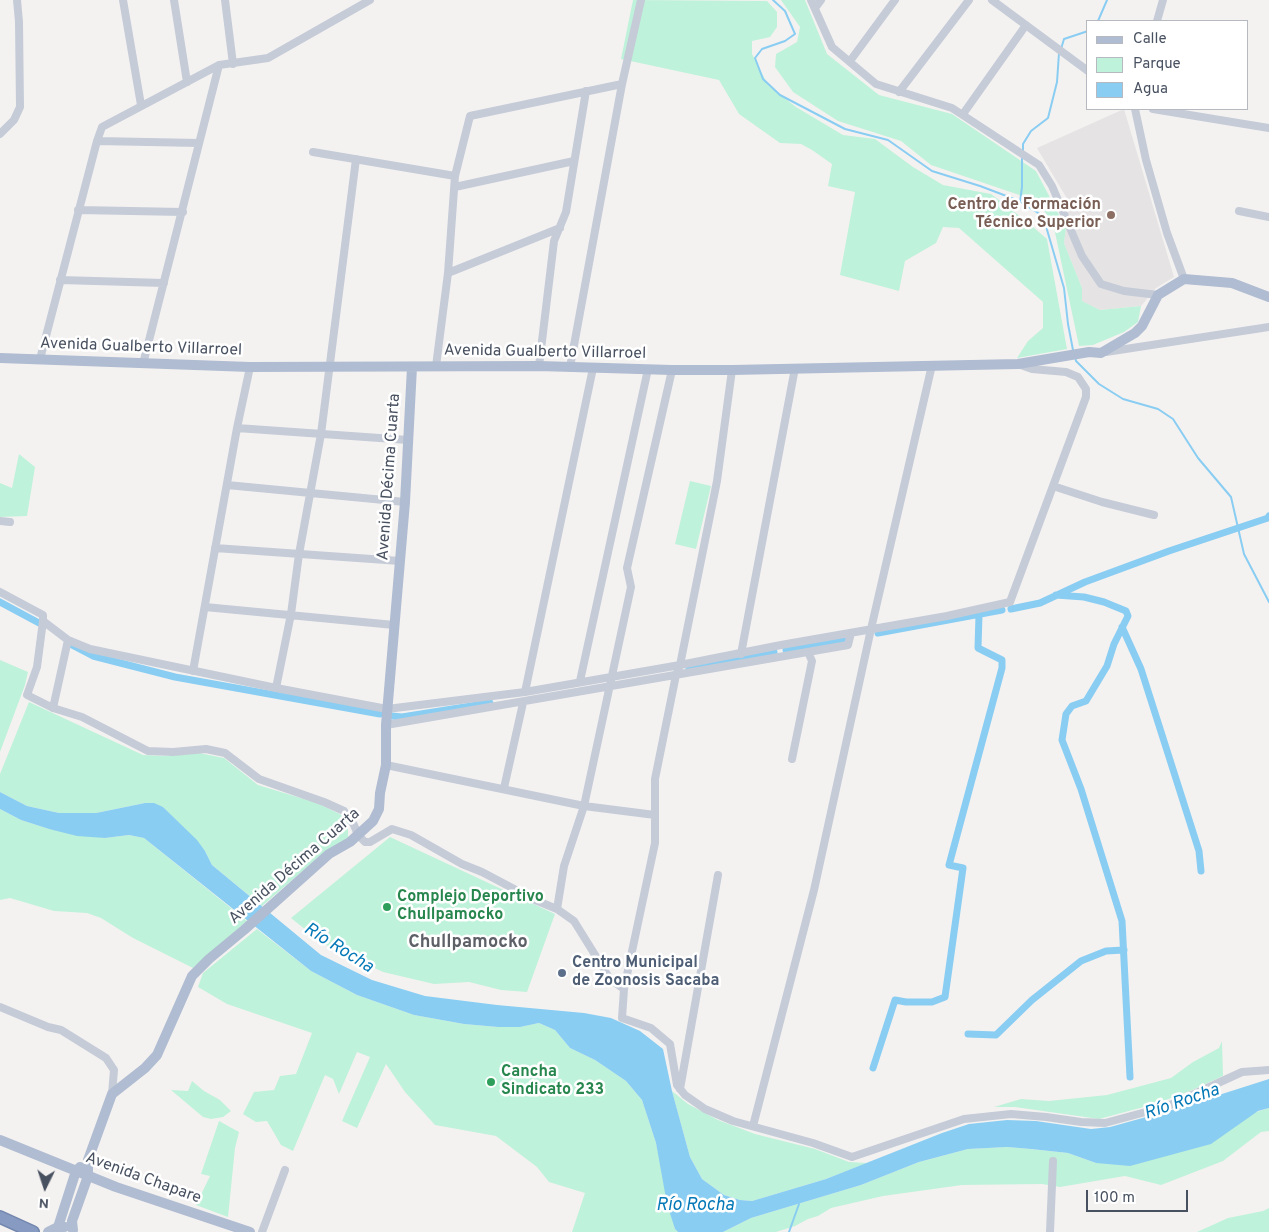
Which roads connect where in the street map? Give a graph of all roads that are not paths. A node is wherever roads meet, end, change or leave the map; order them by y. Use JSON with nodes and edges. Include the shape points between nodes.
{"nodes":[{"id":1,"x":16,"y":0,"type":"edge"},
{"id":2,"x":126,"y":0,"type":"edge"},
{"id":3,"x":174,"y":0,"type":"edge"},
{"id":4,"x":225,"y":0,"type":"edge"},
{"id":5,"x":370,"y":0,"type":"edge"},
{"id":6,"x":642,"y":0,"type":"edge"},
{"id":7,"x":811,"y":0,"type":"edge"},
{"id":8,"x":821,"y":0,"type":"edge"},
{"id":9,"x":895,"y":0,"type":"edge"},
{"id":10,"x":969,"y":0,"type":"edge"},
{"id":11,"x":992,"y":0,"type":"edge"},
{"id":12,"x":1163,"y":0,"type":"edge"},
{"id":13,"x":815,"y":8,"type":"junction"},
{"id":14,"x":1157,"y":20,"type":"edge"},
{"id":15,"x":1026,"y":26,"type":"junction"},
{"id":16,"x":850,"y":62,"type":"junction"},
{"id":17,"x":233,"y":64,"type":"junction"},
{"id":18,"x":219,"y":65,"type":"junction"},
{"id":19,"x":1086,"y":70,"type":"edge"},
{"id":20,"x":187,"y":82,"type":"junction"},
{"id":21,"x":622,"y":84,"type":"junction"},
{"id":22,"x":586,"y":91,"type":"junction"},
{"id":23,"x":899,"y":92,"type":"junction"},
{"id":24,"x":141,"y":105,"type":"junction"},
{"id":25,"x":1135,"y":110,"type":"edge"},
{"id":26,"x":1159,"y":110,"type":"edge"},
{"id":27,"x":963,"y":114,"type":"junction"},
{"id":28,"x":1269,"y":128,"type":"edge"},
{"id":29,"x":0,"y":134,"type":"edge"},
{"id":30,"x":97,"y":141,"type":"junction"},
{"id":31,"x":199,"y":143,"type":"junction"},
{"id":32,"x":313,"y":152,"type":"dead end"},
{"id":33,"x":356,"y":159,"type":"junction"},
{"id":34,"x":574,"y":162,"type":"junction"},
{"id":35,"x":455,"y":176,"type":"junction"},
{"id":36,"x":455,"y":187,"type":"junction"},
{"id":37,"x":78,"y":210,"type":"junction"},
{"id":38,"x":1240,"y":211,"type":"dead end"},
{"id":39,"x":183,"y":212,"type":"junction"},
{"id":40,"x":1269,"y":216,"type":"edge"},
{"id":41,"x":560,"y":228,"type":"junction"},
{"id":42,"x":448,"y":273,"type":"junction"},
{"id":43,"x":60,"y":280,"type":"junction"},
{"id":44,"x":1184,"y":280,"type":"junction"},
{"id":45,"x":164,"y":283,"type":"junction"},
{"id":46,"x":1158,"y":295,"type":"junction"},
{"id":47,"x":1269,"y":297,"type":"edge"},
{"id":48,"x":1269,"y":327,"type":"edge"},
{"id":49,"x":1101,"y":352,"type":"junction"},
{"id":50,"x":0,"y":358,"type":"edge"},
{"id":51,"x":40,"y":359,"type":"junction"},
{"id":52,"x":143,"y":364,"type":"junction"},
{"id":53,"x":1018,"y":364,"type":"junction"},
{"id":54,"x":932,"y":365,"type":"junction"},
{"id":55,"x":436,"y":366,"type":"junction"},
{"id":56,"x":539,"y":366,"type":"junction"},
{"id":57,"x":250,"y":367,"type":"junction"},
{"id":58,"x":412,"y":367,"type":"junction"},
{"id":59,"x":570,"y":367,"type":"junction"},
{"id":60,"x":330,"y":368,"type":"junction"},
{"id":61,"x":593,"y":368,"type":"junction"},
{"id":62,"x":795,"y":368,"type":"junction"},
{"id":63,"x":648,"y":369,"type":"junction"},
{"id":64,"x":672,"y":370,"type":"junction"},
{"id":65,"x":732,"y":370,"type":"junction"},
{"id":66,"x":237,"y":428,"type":"junction"},
{"id":67,"x":321,"y":434,"type":"junction"},
{"id":68,"x":408,"y":440,"type":"junction"},
{"id":69,"x":227,"y":485,"type":"junction"},
{"id":70,"x":1053,"y":486,"type":"junction"},
{"id":71,"x":310,"y":493,"type":"junction"},
{"id":72,"x":405,"y":502,"type":"junction"},
{"id":73,"x":1154,"y":515,"type":"dead end"},
{"id":74,"x":0,"y":521,"type":"edge"},
{"id":75,"x":10,"y":522,"type":"dead end"},
{"id":76,"x":215,"y":548,"type":"junction"},
{"id":77,"x":299,"y":554,"type":"junction"},
{"id":78,"x":400,"y":561,"type":"junction"},
{"id":79,"x":0,"y":592,"type":"edge"},
{"id":80,"x":205,"y":607,"type":"junction"},
{"id":81,"x":291,"y":614,"type":"junction"},
{"id":82,"x":43,"y":621,"type":"junction"},
{"id":83,"x":394,"y":625,"type":"junction"},
{"id":84,"x":871,"y":629,"type":"junction"},
{"id":85,"x":851,"y":633,"type":"junction"},
{"id":86,"x":68,"y":640,"type":"junction"},
{"id":87,"x":808,"y":652,"type":"junction"},
{"id":88,"x":741,"y":654,"type":"junction"},
{"id":89,"x":680,"y":665,"type":"junction"},
{"id":90,"x":193,"y":671,"type":"junction"},
{"id":91,"x":676,"y":675,"type":"junction"},
{"id":92,"x":611,"y":676,"type":"junction"},
{"id":93,"x":580,"y":682,"type":"junction"},
{"id":94,"x":609,"y":686,"type":"junction"},
{"id":95,"x":276,"y":688,"type":"junction"},
{"id":96,"x":525,"y":692,"type":"junction"},
{"id":97,"x":522,"y":703,"type":"junction"},
{"id":98,"x":53,"y":708,"type":"junction"},
{"id":99,"x":387,"y":709,"type":"junction"},
{"id":100,"x":386,"y":725,"type":"junction"},
{"id":101,"x":792,"y":759,"type":"dead end"},
{"id":102,"x":386,"y":765,"type":"junction"},
{"id":103,"x":504,"y":788,"type":"junction"},
{"id":104,"x":584,"y":806,"type":"junction"},
{"id":105,"x":655,"y":815,"type":"junction"},
{"id":106,"x":358,"y":835,"type":"junction"},
{"id":107,"x":718,"y":875,"type":"dead end"},
{"id":108,"x":557,"y":909,"type":"junction"},
{"id":109,"x":624,"y":989,"type":"junction"},
{"id":110,"x":0,"y":1007,"type":"edge"},
{"id":111,"x":1269,"y":1070,"type":"edge"},
{"id":112,"x":680,"y":1089,"type":"junction"},
{"id":113,"x":112,"y":1094,"type":"junction"},
{"id":114,"x":753,"y":1126,"type":"junction"},
{"id":115,"x":0,"y":1140,"type":"edge"},
{"id":116,"x":88,"y":1160,"type":"junction"},
{"id":117,"x":1053,"y":1161,"type":"dead end"},
{"id":118,"x":285,"y":1170,"type":"dead end"},
{"id":119,"x":76,"y":1171,"type":"junction"},
{"id":120,"x":88,"y":1176,"type":"junction"},
{"id":121,"x":0,"y":1217,"type":"edge"},
{"id":122,"x":58,"y":1227,"type":"junction"},
{"id":123,"x":74,"y":1231,"type":"edge"},
{"id":124,"x":33,"y":1232,"type":"edge"},
{"id":125,"x":48,"y":1232,"type":"edge"},
{"id":126,"x":250,"y":1232,"type":"edge"},
{"id":127,"x":262,"y":1232,"type":"edge"},
{"id":128,"x":1050,"y":1232,"type":"edge"}],
"edges":[{"from":1,"to":29,"type":"street","via":[[20,107],[14,120]]},
{"from":2,"to":24,"type":"street"},
{"from":3,"to":20,"type":"street"},
{"from":4,"to":17,"type":"street"},
{"from":5,"to":17,"type":"street","via":[[268,58]]},
{"from":6,"to":21,"type":"street"},
{"from":7,"to":13,"type":"street"},
{"from":8,"to":13,"type":"street"},
{"from":9,"to":16,"type":"street"},
{"from":10,"to":23,"type":"street"},
{"from":11,"to":15,"type":"street"},
{"from":12,"to":14,"type":"street"},
{"from":13,"to":16,"type":"street","via":[[832,47]]},
{"from":15,"to":19,"type":"street"},
{"from":15,"to":27,"type":"street"},
{"from":16,"to":23,"type":"street","via":[[876,84]]},
{"from":17,"to":18,"type":"street"},
{"from":18,"to":20,"type":"street"},
{"from":18,"to":31,"type":"street"},
{"from":20,"to":24,"type":"street"},
{"from":21,"to":22,"type":"street"},
{"from":21,"to":59,"type":"street"},
{"from":22,"to":34,"type":"street"},
{"from":22,"to":35,"type":"street","via":[[470,116]]},
{"from":23,"to":27,"type":"street"},
{"from":24,"to":30,"type":"street","via":[[102,127]]},
{"from":25,"to":44,"type":"street","via":[[1166,232]]},
{"from":26,"to":28,"type":"street"},
{"from":27,"to":46,"type":"street","via":[[1039,165],[1052,186],[1082,256],[1101,284],[1124,292]]},
{"from":30,"to":31,"type":"street"},
{"from":30,"to":37,"type":"street"},
{"from":31,"to":39,"type":"street"},
{"from":32,"to":33,"type":"street"},
{"from":33,"to":35,"type":"street"},
{"from":33,"to":60,"type":"street"},
{"from":34,"to":36,"type":"street"},
{"from":34,"to":41,"type":"street","via":[[566,212]]},
{"from":35,"to":36,"type":"street"},
{"from":36,"to":42,"type":"street"},
{"from":37,"to":39,"type":"street"},
{"from":37,"to":43,"type":"street"},
{"from":38,"to":40,"type":"street"},
{"from":39,"to":45,"type":"street"},
{"from":41,"to":42,"type":"street"},
{"from":41,"to":56,"type":"street","via":[[554,241]]},
{"from":42,"to":55,"type":"street"},
{"from":43,"to":45,"type":"street"},
{"from":43,"to":51,"type":"street"},
{"from":44,"to":46,"type":"main road"},
{"from":44,"to":47,"type":"main road","via":[[1232,283]]},
{"from":45,"to":52,"type":"street"},
{"from":46,"to":49,"type":"main road","via":[[1142,326]]},
{"from":48,"to":49,"type":"street"},
{"from":49,"to":53,"type":"main road","name":"Avenida Gualberto Villarroel"},
{"from":50,"to":51,"type":"main road","name":"Avenida Gualberto Villarroel"},
{"from":51,"to":52,"type":"main road","name":"Avenida Gualberto Villarroel"},
{"from":52,"to":57,"type":"main road","name":"Avenida Gualberto Villarroel"},
{"from":53,"to":54,"type":"main road","name":"Avenida Gualberto Villarroel"},
{"from":53,"to":70,"type":"street","via":[[1072,374],[1086,389],[1086,397]]},
{"from":54,"to":62,"type":"main road","name":"Avenida Gualberto Villarroel"},
{"from":54,"to":84,"type":"street"},
{"from":55,"to":56,"type":"main road","name":"Avenida Gualberto Villarroel"},
{"from":55,"to":58,"type":"main road","name":"Avenida Gualberto Villarroel"},
{"from":56,"to":59,"type":"main road","name":"Avenida Gualberto Villarroel"},
{"from":57,"to":60,"type":"main road","name":"Avenida Gualberto Villarroel"},
{"from":57,"to":66,"type":"street"},
{"from":58,"to":60,"type":"main road","name":"Avenida Gualberto Villarroel"},
{"from":58,"to":68,"type":"main road","name":"Avenida Décima Cuarta"},
{"from":59,"to":61,"type":"main road","name":"Avenida Gualberto Villarroel"},
{"from":60,"to":67,"type":"street"},
{"from":61,"to":63,"type":"main road","name":"Avenida Gualberto Villarroel"},
{"from":61,"to":96,"type":"street"},
{"from":62,"to":65,"type":"main road","name":"Avenida Gualberto Villarroel"},
{"from":62,"to":88,"type":"street"},
{"from":63,"to":64,"type":"main road","name":"Avenida Gualberto Villarroel"},
{"from":63,"to":93,"type":"street"},
{"from":64,"to":65,"type":"main road","name":"Avenida Gualberto Villarroel"},
{"from":64,"to":92,"type":"street","via":[[627,568],[631,587]]},
{"from":65,"to":89,"type":"street","via":[[716,481]]},
{"from":66,"to":67,"type":"street"},
{"from":66,"to":69,"type":"street"},
{"from":67,"to":68,"type":"street"},
{"from":67,"to":71,"type":"street"},
{"from":68,"to":72,"type":"main road","name":"Avenida Décima Cuarta"},
{"from":69,"to":71,"type":"street"},
{"from":69,"to":76,"type":"street"},
{"from":70,"to":73,"type":"street"},
{"from":70,"to":84,"type":"street","via":[[1010,602]]},
{"from":71,"to":72,"type":"street"},
{"from":71,"to":77,"type":"street"},
{"from":72,"to":78,"type":"main road","name":"Avenida Décima Cuarta"},
{"from":74,"to":75,"type":"street"},
{"from":76,"to":77,"type":"street"},
{"from":76,"to":80,"type":"street"},
{"from":77,"to":78,"type":"street"},
{"from":77,"to":81,"type":"street"},
{"from":78,"to":83,"type":"main road","name":"Avenida Décima Cuarta"},
{"from":79,"to":82,"type":"street","via":[[44,615]]},
{"from":80,"to":81,"type":"street"},
{"from":80,"to":90,"type":"street"},
{"from":81,"to":83,"type":"street"},
{"from":81,"to":95,"type":"street"},
{"from":82,"to":86,"type":"street"},
{"from":82,"to":98,"type":"street","via":[[37,667],[27,695]]},
{"from":83,"to":99,"type":"main road","name":"Avenida Décima Cuarta"},
{"from":84,"to":85,"type":"street"},
{"from":84,"to":114,"type":"street","via":[[814,890]]},
{"from":85,"to":87,"type":"street","via":[[848,645]]},
{"from":85,"to":88,"type":"street"},
{"from":86,"to":90,"type":"street","via":[[90,649]]},
{"from":86,"to":98,"type":"street"},
{"from":87,"to":91,"type":"street"},
{"from":87,"to":101,"type":"street","via":[[812,661]]},
{"from":88,"to":89,"type":"street"},
{"from":89,"to":91,"type":"street"},
{"from":89,"to":92,"type":"street"},
{"from":90,"to":95,"type":"street"},
{"from":91,"to":94,"type":"street"},
{"from":91,"to":105,"type":"street","via":[[655,779]]},
{"from":92,"to":93,"type":"street"},
{"from":92,"to":94,"type":"street"},
{"from":93,"to":96,"type":"street"},
{"from":94,"to":97,"type":"street"},
{"from":94,"to":104,"type":"street"},
{"from":95,"to":99,"type":"street"},
{"from":96,"to":99,"type":"street"},
{"from":97,"to":100,"type":"street"},
{"from":97,"to":103,"type":"street"},
{"from":98,"to":106,"type":"street","via":[[82,717],[148,751],[206,749],[225,753],[259,778],[344,811]]},
{"from":99,"to":100,"type":"main road","name":"Avenida Décima Cuarta"},
{"from":100,"to":102,"type":"main road","name":"Avenida Décima Cuarta"},
{"from":102,"to":103,"type":"street"},
{"from":102,"to":106,"type":"main road","name":"Avenida Décima Cuarta","via":[[379,809],[373,821]]},
{"from":103,"to":104,"type":"street"},
{"from":104,"to":105,"type":"street"},
{"from":104,"to":108,"type":"street","via":[[564,866]]},
{"from":105,"to":109,"type":"street","via":[[655,843]]},
{"from":106,"to":108,"type":"street","via":[[365,842],[392,829],[411,835],[462,864]]},
{"from":106,"to":113,"type":"main road","name":"Avenida Décima Cuarta","via":[[329,854],[192,976],[157,1055]]},
{"from":107,"to":112,"type":"street"},
{"from":108,"to":109,"type":"street","via":[[574,921],[610,979]]},
{"from":109,"to":112,"type":"street","via":[[622,1018],[651,1028],[670,1044]]},
{"from":110,"to":113,"type":"street","via":[[61,1030],[106,1058],[114,1070]]},
{"from":111,"to":114,"type":"street","via":[[1242,1072],[1168,1106],[1105,1123],[1011,1114],[964,1120],[852,1157]]},
{"from":112,"to":114,"type":"street","via":[[705,1109]]},
{"from":113,"to":116,"type":"main road"},
{"from":115,"to":119,"type":"main road","name":"Avenida Chapare"},
{"from":116,"to":119,"type":"main road"},
{"from":116,"to":120,"type":"main road"},
{"from":117,"to":128,"type":"street"},
{"from":118,"to":127,"type":"street"},
{"from":119,"to":120,"type":"main road","name":"Avenida Chapare"},
{"from":119,"to":122,"type":"main road"},
{"from":120,"to":123,"type":"main road","via":[[72,1221]]},
{"from":120,"to":126,"type":"main road","name":"Avenida Chapare"},
{"from":121,"to":124,"type":"highway"},
{"from":122,"to":123,"type":"main road"},
{"from":122,"to":125,"type":"main road"}]}
